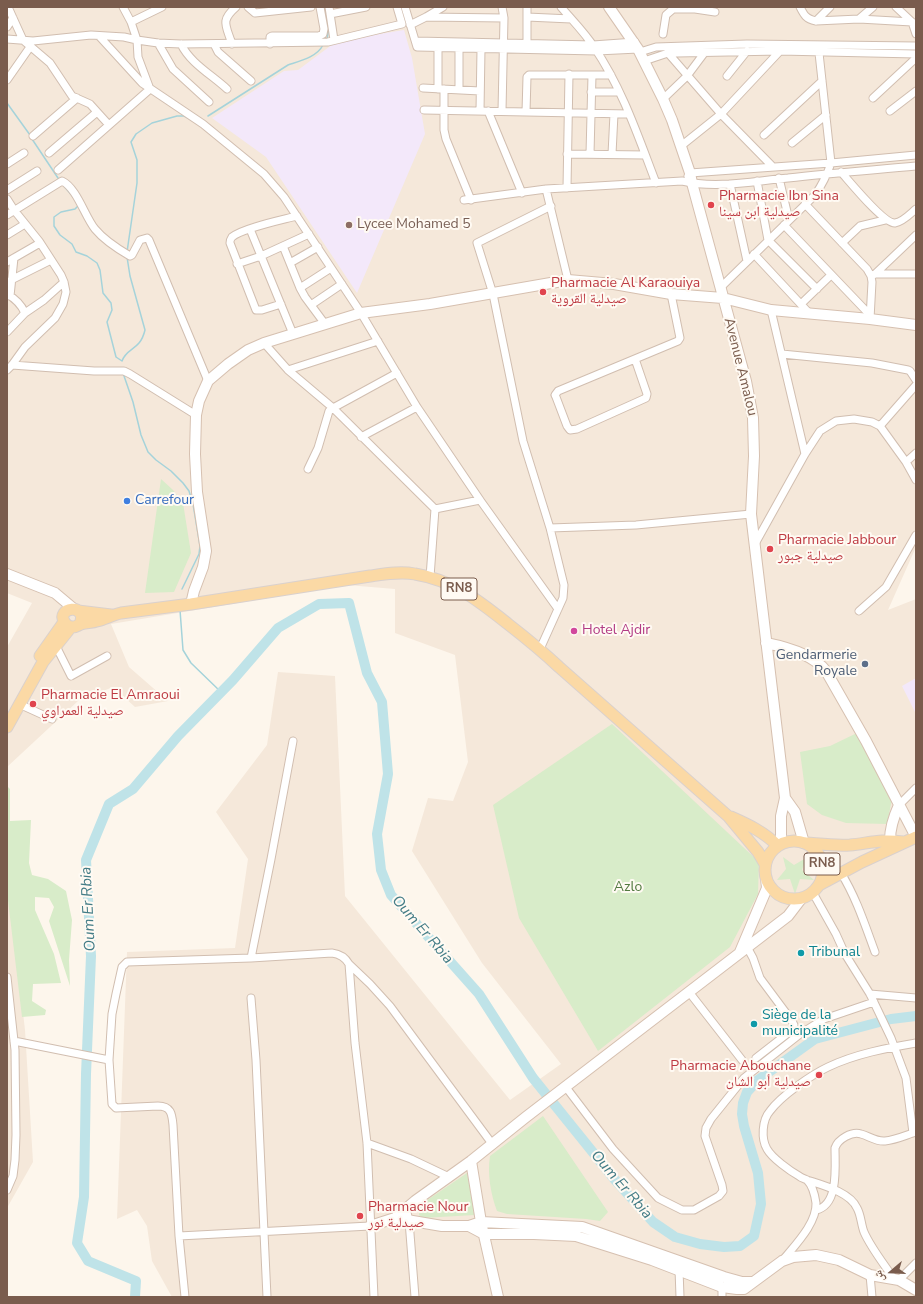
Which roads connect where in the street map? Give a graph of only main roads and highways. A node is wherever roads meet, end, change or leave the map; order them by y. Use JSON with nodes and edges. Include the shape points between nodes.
{"nodes":[{"id":1,"x":76,"y":610,"type":"junction"},
{"id":2,"x":112,"y":615,"type":"junction"},
{"id":3,"x":69,"y":622,"type":"junction"},
{"id":4,"x":7,"y":715,"type":"edge"},
{"id":5,"x":7,"y":727,"type":"edge"},
{"id":6,"x":729,"y":817,"type":"junction"},
{"id":7,"x":916,"y":837,"type":"edge"},
{"id":8,"x":903,"y":842,"type":"junction"},
{"id":9,"x":805,"y":843,"type":"junction"},
{"id":10,"x":779,"y":845,"type":"junction"},
{"id":11,"x":766,"y":864,"type":"junction"},
{"id":12,"x":816,"y":889,"type":"junction"}],
"edges":[{"from":1,"to":2,"type":"main road","number":"RN8"},
{"from":1,"to":3,"type":"main road","via":[[69,609],[65,612]]},
{"from":1,"to":3,"type":"main road","via":[[82,620]]},
{"from":2,"to":3,"type":"main road","number":"RN8","via":[[97,621]]},
{"from":2,"to":6,"type":"main road","number":"RN8","via":[[382,574],[413,573],[430,577],[474,598],[540,649]]},
{"from":3,"to":4,"type":"main road","via":[[46,646]]},
{"from":3,"to":5,"type":"main road","via":[[56,646],[43,662]]},
{"from":6,"to":10,"type":"main road","number":"RN8","via":[[753,827]]},
{"from":6,"to":11,"type":"main road","number":"RN8"},
{"from":7,"to":8,"type":"main road","number":"RN8"},
{"from":8,"to":9,"type":"main road","number":"RN8","via":[[876,840],[849,845]]},
{"from":8,"to":12,"type":"main road","number":"RN8","via":[[841,873]]},
{"from":9,"to":10,"type":"main road","number":"RN8","via":[[790,841]]},
{"from":9,"to":12,"type":"main road","number":"RN8","via":[[813,848],[822,861],[822,878]]},
{"from":10,"to":11,"type":"main road","via":[[768,857]]},
{"from":11,"to":12,"type":"main road","number":"RN8","via":[[769,885],[783,897],[801,899]]}]}
